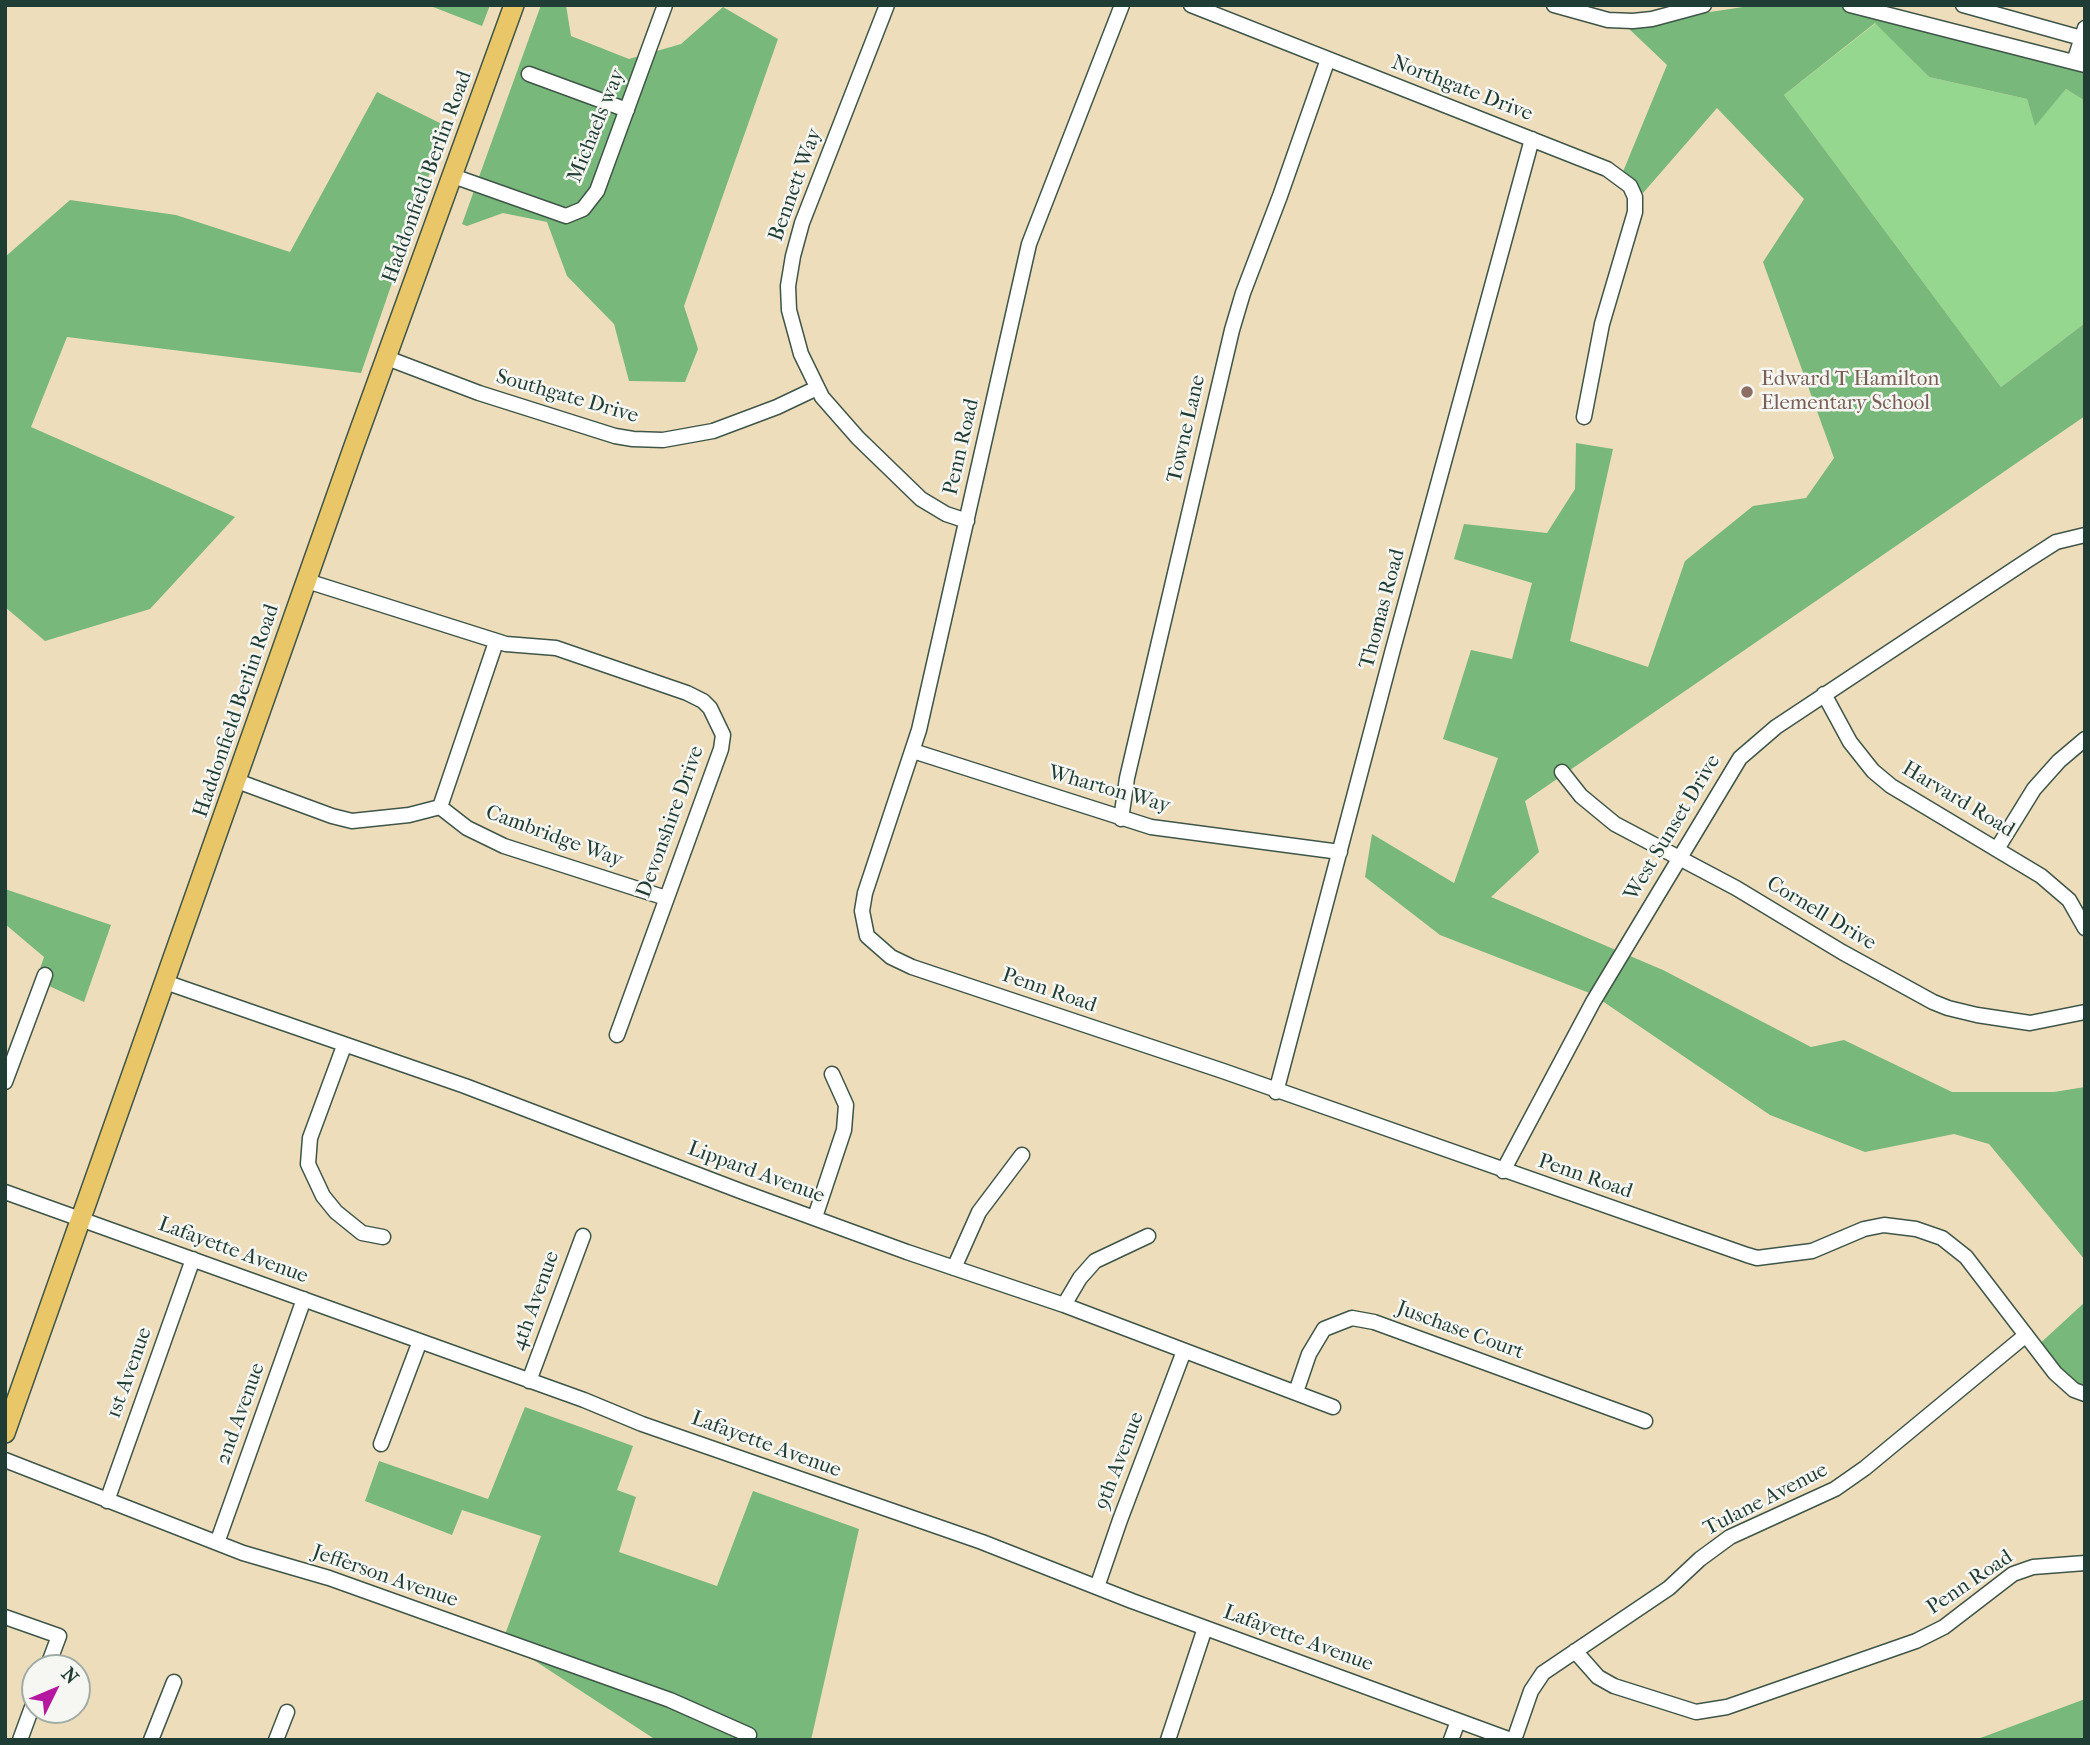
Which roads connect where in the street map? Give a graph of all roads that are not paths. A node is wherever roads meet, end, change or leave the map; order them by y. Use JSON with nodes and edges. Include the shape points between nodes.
{"nodes":[{"id":1,"x":514,"y":5,"type":"edge"},
{"id":2,"x":665,"y":5,"type":"edge"},
{"id":3,"x":887,"y":5,"type":"edge"},
{"id":4,"x":1122,"y":5,"type":"edge"},
{"id":5,"x":1191,"y":5,"type":"edge"},
{"id":6,"x":1553,"y":5,"type":"edge"},
{"id":7,"x":1850,"y":5,"type":"edge"},
{"id":8,"x":1963,"y":5,"type":"edge"},
{"id":9,"x":1700,"y":6,"type":"edge"},
{"id":10,"x":1601,"y":12,"type":"edge"},
{"id":11,"x":2084,"y":35,"type":"edge"},
{"id":12,"x":1328,"y":59,"type":"junction"},
{"id":13,"x":2079,"y":64,"type":"edge"},
{"id":14,"x":529,"y":74,"type":"dead end"},
{"id":15,"x":627,"y":110,"type":"junction"},
{"id":16,"x":1532,"y":139,"type":"junction"},
{"id":17,"x":453,"y":176,"type":"junction"},
{"id":18,"x":387,"y":358,"type":"junction"},
{"id":19,"x":817,"y":388,"type":"junction"},
{"id":20,"x":1584,"y":417,"type":"dead end"},
{"id":21,"x":967,"y":521,"type":"junction"},
{"id":22,"x":2085,"y":536,"type":"edge"},
{"id":23,"x":307,"y":581,"type":"junction"},
{"id":24,"x":496,"y":642,"type":"junction"},
{"id":25,"x":1824,"y":694,"type":"junction"},
{"id":26,"x":2085,"y":739,"type":"edge"},
{"id":27,"x":913,"y":751,"type":"junction"},
{"id":28,"x":1562,"y":772,"type":"dead end"},
{"id":29,"x":237,"y":781,"type":"junction"},
{"id":30,"x":440,"y":807,"type":"junction"},
{"id":31,"x":1121,"y":819,"type":"junction"},
{"id":32,"x":1997,"y":849,"type":"junction"},
{"id":33,"x":1340,"y":852,"type":"junction"},
{"id":34,"x":1678,"y":857,"type":"junction"},
{"id":35,"x":666,"y":898,"type":"junction"},
{"id":36,"x":2085,"y":928,"type":"edge"},
{"id":37,"x":45,"y":975,"type":"dead end"},
{"id":38,"x":165,"y":982,"type":"junction"},
{"id":39,"x":2085,"y":1012,"type":"edge"},
{"id":40,"x":617,"y":1035,"type":"dead end"},
{"id":41,"x":344,"y":1046,"type":"junction"},
{"id":42,"x":832,"y":1074,"type":"dead end"},
{"id":43,"x":5,"y":1082,"type":"edge"},
{"id":44,"x":1276,"y":1092,"type":"junction"},
{"id":45,"x":1022,"y":1155,"type":"dead end"},
{"id":46,"x":1503,"y":1171,"type":"junction"},
{"id":47,"x":5,"y":1192,"type":"edge"},
{"id":48,"x":815,"y":1217,"type":"junction"},
{"id":49,"x":80,"y":1219,"type":"junction"},
{"id":50,"x":1147,"y":1236,"type":"dead end"},
{"id":51,"x":383,"y":1237,"type":"dead end"},
{"id":52,"x":583,"y":1237,"type":"dead end"},
{"id":53,"x":193,"y":1259,"type":"junction"},
{"id":54,"x":954,"y":1268,"type":"junction"},
{"id":55,"x":304,"y":1298,"type":"junction"},
{"id":56,"x":1064,"y":1305,"type":"junction"},
{"id":57,"x":2026,"y":1335,"type":"junction"},
{"id":58,"x":420,"y":1341,"type":"junction"},
{"id":59,"x":1184,"y":1351,"type":"junction"},
{"id":60,"x":529,"y":1381,"type":"junction"},
{"id":61,"x":1296,"y":1392,"type":"junction"},
{"id":62,"x":2085,"y":1394,"type":"edge"},
{"id":63,"x":1333,"y":1407,"type":"dead end"},
{"id":64,"x":1645,"y":1422,"type":"dead end"},
{"id":65,"x":5,"y":1433,"type":"edge"},
{"id":66,"x":381,"y":1444,"type":"dead end"},
{"id":67,"x":5,"y":1460,"type":"edge"},
{"id":68,"x":107,"y":1501,"type":"junction"},
{"id":69,"x":217,"y":1544,"type":"junction"},
{"id":70,"x":2085,"y":1563,"type":"edge"},
{"id":71,"x":1097,"y":1587,"type":"junction"},
{"id":72,"x":5,"y":1617,"type":"edge"},
{"id":73,"x":1205,"y":1628,"type":"junction"},
{"id":74,"x":1575,"y":1651,"type":"junction"},
{"id":75,"x":52,"y":1654,"type":"edge"},
{"id":76,"x":174,"y":1682,"type":"dead end"},
{"id":77,"x":287,"y":1712,"type":"dead end"},
{"id":78,"x":1458,"y":1721,"type":"junction"},
{"id":79,"x":750,"y":1735,"type":"dead end"},
{"id":80,"x":151,"y":1740,"type":"edge"},
{"id":81,"x":276,"y":1740,"type":"edge"},
{"id":82,"x":1168,"y":1740,"type":"edge"},
{"id":83,"x":1451,"y":1740,"type":"edge"},
{"id":84,"x":1513,"y":1740,"type":"edge"}],
"edges":[{"from":1,"to":17,"type":"main road","name":"Haddonfield Berlin Road"},
{"from":2,"to":15,"type":"street","name":"Michaels way"},
{"from":3,"to":19,"type":"street","name":"Bennett Way","via":[[793,256],[789,310],[801,354]]},
{"from":4,"to":21,"type":"street","name":"Penn Road","via":[[1029,244]]},
{"from":5,"to":12,"type":"street","name":"Northgate Drive"},
{"from":6,"to":10,"type":"street"},
{"from":7,"to":13,"type":"street"},
{"from":8,"to":11,"type":"street"},
{"from":9,"to":10,"type":"street","via":[[1633,21]]},
{"from":11,"to":13,"type":"street"},
{"from":12,"to":16,"type":"street","name":"Northgate Drive"},
{"from":12,"to":31,"type":"street","name":"Towne Lane","via":[[1231,330]]},
{"from":14,"to":15,"type":"street"},
{"from":15,"to":17,"type":"street","name":"Michaels way","via":[[597,191],[583,209],[565,216]]},
{"from":16,"to":20,"type":"street","name":"Northgate Drive","via":[[1607,169],[1630,186],[1635,197]]},
{"from":16,"to":33,"type":"street","name":"Thomas Road"},
{"from":17,"to":18,"type":"main road","name":"Haddonfield Berlin Road"},
{"from":18,"to":19,"type":"street","name":"Southgate Drive","via":[[479,393],[633,439],[663,440],[713,431]]},
{"from":18,"to":23,"type":"main road","name":"Haddonfield Berlin Road"},
{"from":19,"to":21,"type":"street","name":"Bennett Way","via":[[858,438],[921,499]]},
{"from":21,"to":27,"type":"street","name":"Penn Road"},
{"from":22,"to":25,"type":"street","name":"West Sunset Drive","via":[[2056,542]]},
{"from":23,"to":24,"type":"street","name":"Devonshire Drive"},
{"from":23,"to":29,"type":"main road","name":"Haddonfield Berlin Road"},
{"from":24,"to":30,"type":"street"},
{"from":24,"to":35,"type":"street","name":"Devonshire Drive","via":[[556,648],[687,693],[709,708],[723,735],[721,749]]},
{"from":25,"to":32,"type":"street","name":"Harvard Road","via":[[1850,742],[1873,771]]},
{"from":25,"to":34,"type":"street","name":"West Sunset Drive","via":[[1740,758]]},
{"from":26,"to":32,"type":"street","via":[[2034,789]]},
{"from":27,"to":31,"type":"street","name":"Wharton Way"},
{"from":27,"to":44,"type":"street","name":"Penn Road","via":[[865,893],[863,922],[874,943],[912,967]]},
{"from":28,"to":34,"type":"street","name":"Cornell Drive","via":[[1595,810]]},
{"from":29,"to":30,"type":"street","via":[[352,821]]},
{"from":29,"to":38,"type":"main road","name":"Haddonfield Berlin Road"},
{"from":30,"to":35,"type":"street","name":"Cambridge Way","via":[[467,828],[504,846]]},
{"from":31,"to":33,"type":"street","name":"Wharton Way"},
{"from":32,"to":36,"type":"street","name":"Harvard Road","via":[[2056,887]]},
{"from":33,"to":44,"type":"street","name":"Thomas Road"},
{"from":34,"to":39,"type":"street","name":"Cornell Drive","via":[[1948,1009],[2030,1023]]},
{"from":34,"to":46,"type":"street","name":"West Sunset Drive","via":[[1593,1002]]},
{"from":35,"to":40,"type":"street","name":"Devonshire Drive"},
{"from":37,"to":43,"type":"street"},
{"from":38,"to":41,"type":"street","name":"Lippard Avenue"},
{"from":38,"to":49,"type":"main road","name":"Haddonfield Berlin Road"},
{"from":41,"to":48,"type":"street","name":"Lippard Avenue","via":[[466,1086]]},
{"from":41,"to":51,"type":"street","via":[[310,1138],[308,1164],[336,1212],[362,1233]]},
{"from":42,"to":48,"type":"street","via":[[846,1105],[844,1130]]},
{"from":44,"to":46,"type":"street","name":"Penn Road"},
{"from":45,"to":54,"type":"street","via":[[979,1212]]},
{"from":46,"to":57,"type":"street","name":"Penn Road","via":[[1757,1258],[1812,1251],[1884,1225],[1916,1229],[1942,1238],[1966,1257]]},
{"from":47,"to":49,"type":"street","name":"Lafayette Avenue"},
{"from":48,"to":54,"type":"street","name":"Lippard Avenue"},
{"from":49,"to":53,"type":"street","name":"Lafayette Avenue"},
{"from":49,"to":65,"type":"main road","name":"Haddonfield Berlin Road"},
{"from":50,"to":56,"type":"street","via":[[1095,1261]]},
{"from":52,"to":60,"type":"street","name":"4th Avenue"},
{"from":53,"to":55,"type":"street","name":"Lafayette Avenue"},
{"from":53,"to":68,"type":"street","name":"1st Avenue"},
{"from":54,"to":56,"type":"street","name":"Lippard Avenue"},
{"from":55,"to":58,"type":"street","name":"Lafayette Avenue"},
{"from":55,"to":69,"type":"street","name":"2nd Avenue"},
{"from":56,"to":59,"type":"street","name":"Lippard Avenue"},
{"from":57,"to":62,"type":"street","name":"Penn Road","via":[[2055,1373]]},
{"from":57,"to":74,"type":"street","name":"Tulane Avenue","via":[[1845,1482],[1730,1537],[1669,1588]]},
{"from":58,"to":60,"type":"street","name":"Lafayette Avenue"},
{"from":58,"to":66,"type":"street"},
{"from":59,"to":61,"type":"street","name":"Lippard Avenue"},
{"from":59,"to":71,"type":"street","name":"9th Avenue"},
{"from":60,"to":71,"type":"street","name":"Lafayette Avenue"},
{"from":61,"to":63,"type":"street","name":"Lippard Avenue"},
{"from":61,"to":64,"type":"street","name":"Juschase Court","via":[[1309,1354],[1324,1329],[1352,1318],[1374,1322]]},
{"from":67,"to":68,"type":"street","name":"Jefferson Avenue"},
{"from":68,"to":69,"type":"street","name":"Jefferson Avenue"},
{"from":69,"to":79,"type":"street","name":"Jefferson Avenue","via":[[329,1578],[638,1689]]},
{"from":70,"to":74,"type":"street","name":"Penn Road","via":[[2033,1567],[2013,1574],[1944,1628],[1727,1707],[1696,1712],[1615,1686],[1598,1677]]},
{"from":71,"to":73,"type":"street","name":"Lafayette Avenue"},
{"from":72,"to":75,"type":"street","via":[[58,1636]]},
{"from":73,"to":78,"type":"street","name":"Lafayette Avenue"},
{"from":73,"to":82,"type":"street"},
{"from":74,"to":84,"type":"street","name":"Tulane Avenue","via":[[1543,1673],[1531,1691]]},
{"from":76,"to":80,"type":"street"},
{"from":77,"to":81,"type":"street"},
{"from":78,"to":83,"type":"street"},
{"from":78,"to":84,"type":"street","name":"Lafayette Avenue"}]}
